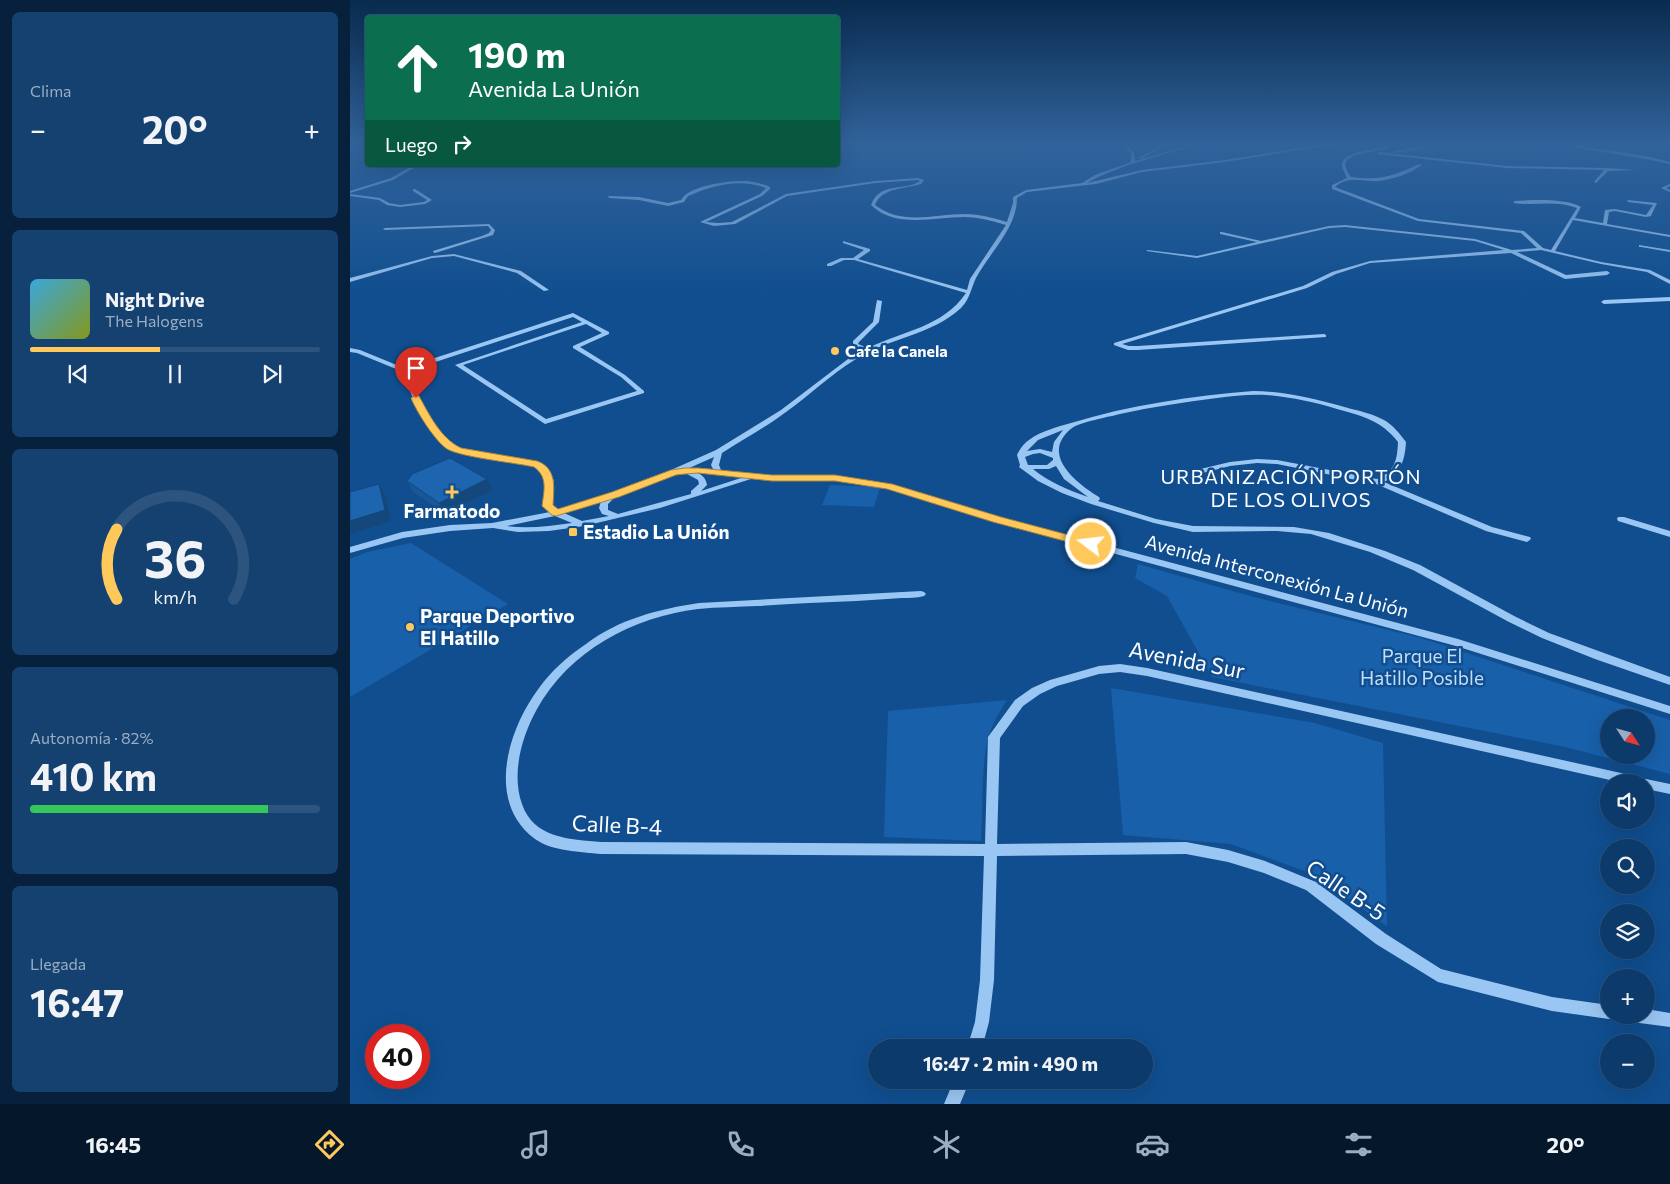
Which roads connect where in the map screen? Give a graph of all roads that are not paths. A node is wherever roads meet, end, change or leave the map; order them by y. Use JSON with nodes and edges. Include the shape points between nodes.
{"nodes":[{"id":1,"x":359,"y":196,"type":"edge"},
{"id":2,"x":423,"y":196,"type":"edge"},
{"id":3,"x":686,"y":196,"type":"edge"},
{"id":4,"x":760,"y":196,"type":"edge"},
{"id":5,"x":788,"y":196,"type":"edge"},
{"id":6,"x":879,"y":196,"type":"edge"},
{"id":7,"x":1017,"y":196,"type":"edge"},
{"id":8,"x":1353,"y":196,"type":"edge"},
{"id":9,"x":609,"y":197,"type":"dead end"},
{"id":10,"x":1628,"y":201,"type":"dead end"},
{"id":11,"x":1515,"y":202,"type":"dead end"},
{"id":12,"x":1573,"y":219,"type":"junction"},
{"id":13,"x":1009,"y":224,"type":"junction"},
{"id":14,"x":1605,"y":224,"type":"junction"},
{"id":15,"x":386,"y":229,"type":"dead end"},
{"id":16,"x":1222,"y":233,"type":"dead end"},
{"id":17,"x":1670,"y":236,"type":"edge"},
{"id":18,"x":845,"y":242,"type":"dead end"},
{"id":19,"x":1262,"y":242,"type":"junction"},
{"id":20,"x":1641,"y":246,"type":"dead end"},
{"id":21,"x":1541,"y":248,"type":"junction"},
{"id":22,"x":1148,"y":251,"type":"dead end"},
{"id":23,"x":1511,"y":251,"type":"junction"},
{"id":24,"x":1670,"y":251,"type":"edge"},
{"id":25,"x":1552,"y":252,"type":"junction"},
{"id":26,"x":425,"y":259,"type":"junction"},
{"id":27,"x":854,"y":259,"type":"junction"},
{"id":28,"x":829,"y":265,"type":"dead end"},
{"id":29,"x":1607,"y":273,"type":"dead end"},
{"id":30,"x":1667,"y":278,"type":"edge"},
{"id":31,"x":350,"y":280,"type":"edge"},
{"id":32,"x":1670,"y":282,"type":"edge"},
{"id":33,"x":546,"y":290,"type":"dead end"},
{"id":34,"x":969,"y":292,"type":"junction"},
{"id":35,"x":1670,"y":299,"type":"edge"},
{"id":36,"x":879,"y":301,"type":"dead end"},
{"id":37,"x":1604,"y":302,"type":"dead end"},
{"id":38,"x":587,"y":322,"type":"junction"},
{"id":39,"x":1324,"y":336,"type":"dead end"},
{"id":40,"x":350,"y":350,"type":"edge"},
{"id":41,"x":867,"y":350,"type":"junction"},
{"id":42,"x":404,"y":370,"type":"junction"},
{"id":43,"x":1072,"y":425,"type":"junction"},
{"id":44,"x":719,"y":452,"type":"junction"},
{"id":45,"x":1021,"y":457,"type":"junction"},
{"id":46,"x":1057,"y":459,"type":"junction"},
{"id":47,"x":1023,"y":467,"type":"junction"},
{"id":48,"x":685,"y":471,"type":"junction"},
{"id":49,"x":674,"y":472,"type":"junction"},
{"id":50,"x":718,"y":472,"type":"junction"},
{"id":51,"x":1199,"y":472,"type":"dead end"},
{"id":52,"x":753,"y":477,"type":"junction"},
{"id":53,"x":1378,"y":482,"type":"junction"},
{"id":54,"x":616,"y":494,"type":"junction"},
{"id":55,"x":692,"y":495,"type":"junction"},
{"id":56,"x":1107,"y":506,"type":"junction"},
{"id":57,"x":556,"y":513,"type":"junction"},
{"id":58,"x":618,"y":516,"type":"junction"},
{"id":59,"x":1621,"y":519,"type":"dead end"},
{"id":60,"x":581,"y":524,"type":"junction"},
{"id":61,"x":492,"y":526,"type":"junction"},
{"id":62,"x":1670,"y":534,"type":"edge"},
{"id":63,"x":1527,"y":539,"type":"dead end"},
{"id":64,"x":350,"y":550,"type":"edge"},
{"id":65,"x":920,"y":594,"type":"dead end"},
{"id":66,"x":1670,"y":681,"type":"edge"},
{"id":67,"x":1670,"y":710,"type":"edge"},
{"id":68,"x":1603,"y":774,"type":"edge"},
{"id":69,"x":1655,"y":786,"type":"edge"},
{"id":70,"x":1670,"y":789,"type":"edge"},
{"id":71,"x":990,"y":850,"type":"junction"},
{"id":72,"x":1600,"y":1011,"type":"edge"},
{"id":73,"x":1655,"y":1018,"type":"edge"},
{"id":74,"x":1670,"y":1020,"type":"edge"},
{"id":75,"x":977,"y":1039,"type":"edge"},
{"id":76,"x":958,"y":1089,"type":"edge"},
{"id":77,"x":952,"y":1104,"type":"edge"}],
"edges":[{"from":1,"to":2,"type":"street","via":[[400,206],[430,200]]},
{"from":3,"to":9,"type":"street","via":[[683,201],[667,205],[651,200]]},
{"from":4,"to":5,"type":"street","via":[[702,222],[711,225],[733,223]]},
{"from":6,"to":13,"type":"street","via":[[873,205],[898,217],[976,216]]},
{"from":7,"to":13,"type":"street"},
{"from":8,"to":21,"type":"street","via":[[1418,220],[1522,232]]},
{"from":10,"to":14,"type":"street","via":[[1656,204],[1646,216],[1607,211]]},
{"from":11,"to":12,"type":"street","via":[[1554,202],[1580,207]]},
{"from":12,"to":14,"type":"street"},
{"from":12,"to":25,"type":"street"},
{"from":13,"to":34,"type":"street","via":[[973,279]]},
{"from":14,"to":17,"type":"street"},
{"from":15,"to":26,"type":"street","via":[[476,224],[490,225],[493,230],[490,234],[423,256]]},
{"from":16,"to":19,"type":"street"},
{"from":18,"to":27,"type":"street","via":[[868,250]]},
{"from":19,"to":22,"type":"street","via":[[1197,257]]},
{"from":19,"to":23,"type":"street","via":[[1345,226],[1460,238]]},
{"from":20,"to":24,"type":"street"},
{"from":21,"to":23,"type":"street"},
{"from":21,"to":25,"type":"street"},
{"from":23,"to":29,"type":"street","via":[[1565,277]]},
{"from":23,"to":39,"type":"street","via":[[1370,262],[1334,273],[1305,287],[1116,344],[1138,348]]},
{"from":25,"to":30,"type":"street","via":[[1648,271]]},
{"from":26,"to":31,"type":"street"},
{"from":26,"to":33,"type":"street","via":[[454,255],[477,260],[525,275]]},
{"from":27,"to":28,"type":"street","via":[[843,259]]},
{"from":27,"to":34,"type":"street"},
{"from":30,"to":32,"type":"street"},
{"from":34,"to":41,"type":"street","via":[[960,306],[935,324]]},
{"from":35,"to":37,"type":"street"},
{"from":36,"to":41,"type":"street","via":[[876,322],[855,345]]},
{"from":38,"to":38,"type":"street","via":[[607,333],[575,347],[623,376],[642,392],[545,422],[458,365]]},
{"from":38,"to":42,"type":"street","via":[[573,315]]},
{"from":40,"to":42,"type":"street"},
{"from":41,"to":44,"type":"street"},
{"from":42,"to":57,"type":"street","via":[[421,412],[444,442],[459,450],[537,464],[548,475],[547,506]]},
{"from":43,"to":45,"type":"street","via":[[1039,436],[1023,450]]},
{"from":43,"to":46,"type":"street","via":[[1057,443]]},
{"from":43,"to":53,"type":"street","via":[[1183,400],[1261,393],[1282,396],[1379,420],[1393,429],[1402,442],[1398,467],[1391,476]]},
{"from":44,"to":49,"type":"street"},
{"from":44,"to":50,"type":"street","via":[[715,465]]},
{"from":45,"to":46,"type":"street","via":[[1039,450]]},
{"from":45,"to":47,"type":"street"},
{"from":46,"to":47,"type":"street","via":[[1049,467]]},
{"from":46,"to":56,"type":"street","via":[[1076,486]]},
{"from":47,"to":56,"type":"street","via":[[1042,482]]},
{"from":48,"to":49,"type":"street"},
{"from":48,"to":50,"type":"street"},
{"from":48,"to":55,"type":"street","via":[[703,482]]},
{"from":49,"to":54,"type":"street"},
{"from":50,"to":52,"type":"street"},
{"from":51,"to":53,"type":"street","via":[[1230,464],[1278,462]]},
{"from":52,"to":55,"type":"street"},
{"from":52,"to":67,"type":"street","name":"Avenida Interconexión La Unión","via":[[835,478],[888,486],[997,520],[1458,643]]},
{"from":53,"to":63,"type":"street","via":[[1489,529]]},
{"from":54,"to":57,"type":"street"},
{"from":54,"to":58,"type":"street","via":[[604,503],[603,508]]},
{"from":55,"to":58,"type":"street"},
{"from":56,"to":66,"type":"street","via":[[1189,528],[1322,533],[1401,560],[1530,629]]},
{"from":57,"to":60,"type":"street"},
{"from":57,"to":61,"type":"street"},
{"from":58,"to":60,"type":"street"},
{"from":59,"to":62,"type":"street"},
{"from":60,"to":61,"type":"street","via":[[519,531]]},
{"from":61,"to":64,"type":"street","via":[[424,531]]},
{"from":65,"to":71,"type":"street","name":"Calle B-4","via":[[698,606],[675,609],[621,626],[576,657],[539,696],[517,740],[511,791],[519,814],[539,836],[567,844],[601,848]]},
{"from":68,"to":71,"type":"street","name":"Avenida Sur","via":[[1147,672],[1120,668],[1099,670],[1036,691],[1019,703],[994,737]]},
{"from":69,"to":70,"type":"street"},
{"from":71,"to":72,"type":"street","name":"Calle B-5","via":[[1186,848],[1228,856],[1265,866],[1311,886],[1381,939],[1438,975],[1552,1004]]},
{"from":71,"to":75,"type":"street","name":"Avenida Sur","via":[[987,980]]},
{"from":73,"to":74,"type":"street"},
{"from":76,"to":77,"type":"street"}]}
